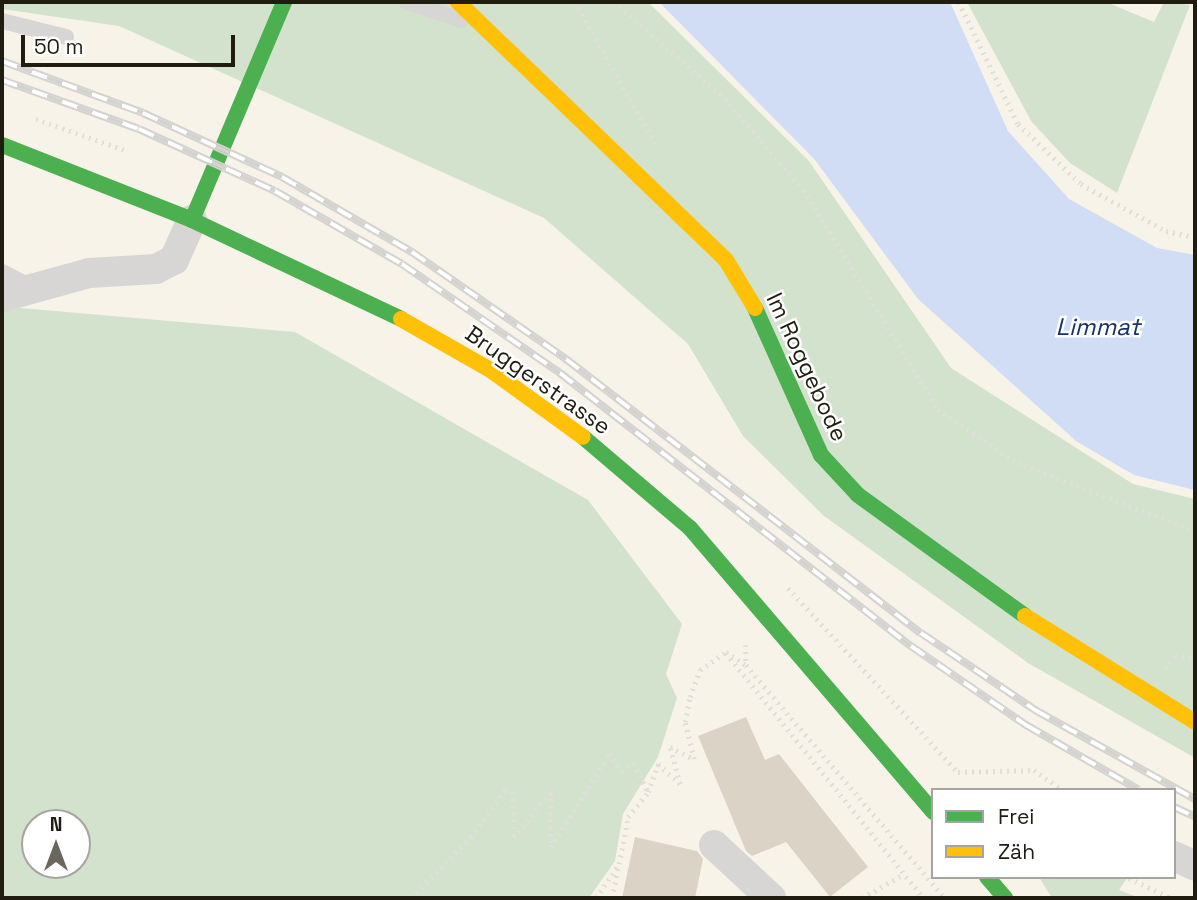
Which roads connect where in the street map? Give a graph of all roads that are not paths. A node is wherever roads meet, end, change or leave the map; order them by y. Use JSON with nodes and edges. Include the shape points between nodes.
{"nodes":[{"id":1,"x":284,"y":2,"type":"edge"},
{"id":2,"x":407,"y":2,"type":"edge"},
{"id":3,"x":458,"y":2,"type":"edge"},
{"id":4,"x":2,"y":21,"type":"edge"},
{"id":5,"x":480,"y":27,"type":"junction"},
{"id":6,"x":66,"y":37,"type":"dead end"},
{"id":7,"x":2,"y":145,"type":"edge"},
{"id":8,"x":195,"y":211,"type":"junction"},
{"id":9,"x":2,"y":272,"type":"edge"},
{"id":10,"x":29,"y":286,"type":"junction"},
{"id":11,"x":2,"y":297,"type":"edge"},
{"id":12,"x":1195,"y":722,"type":"edge"},
{"id":13,"x":931,"y":810,"type":"edge"},
{"id":14,"x":714,"y":845,"type":"dead end"},
{"id":15,"x":1176,"y":857,"type":"edge"},
{"id":16,"x":1195,"y":866,"type":"edge"},
{"id":17,"x":989,"y":879,"type":"edge"},
{"id":18,"x":771,"y":898,"type":"edge"},
{"id":19,"x":1005,"y":898,"type":"edge"}],
"edges":[{"from":1,"to":8,"type":"main road"},
{"from":2,"to":5,"type":"lane"},
{"from":3,"to":5,"type":"main road","name":"Im Roggebode"},
{"from":4,"to":6,"type":"lane"},
{"from":5,"to":12,"type":"main road","name":"Im Roggebode","via":[[726,260],[767,327],[821,455],[858,495],[1058,640]]},
{"from":7,"to":8,"type":"main road","name":"Bruggerstrasse"},
{"from":8,"to":10,"type":"street","via":[[174,260],[156,269],[89,272]]},
{"from":8,"to":13,"type":"main road","name":"Bruggerstrasse","via":[[492,371],[651,490]]},
{"from":9,"to":10,"type":"lane"},
{"from":10,"to":11,"type":"street"},
{"from":14,"to":18,"type":"street"},
{"from":15,"to":16,"type":"street"},
{"from":17,"to":19,"type":"main road"}]}
